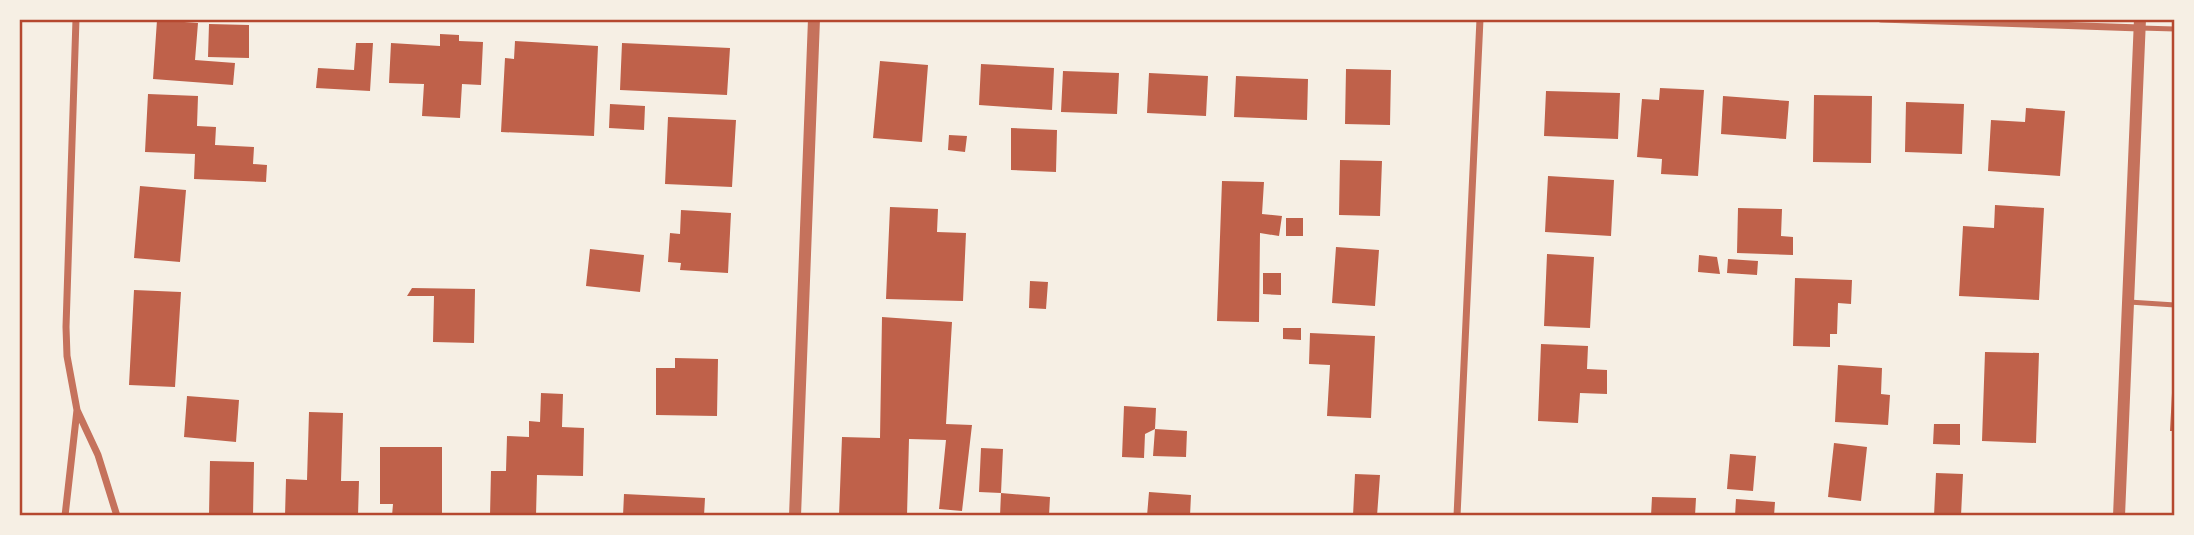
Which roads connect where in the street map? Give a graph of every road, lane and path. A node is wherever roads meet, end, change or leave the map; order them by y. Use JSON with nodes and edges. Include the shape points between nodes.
{"nodes":[{"id":1,"x":76,"y":19,"type":"edge"},
{"id":2,"x":814,"y":19,"type":"edge"},
{"id":3,"x":1480,"y":19,"type":"edge"},
{"id":4,"x":1881,"y":19,"type":"edge"},
{"id":5,"x":2140,"y":24,"type":"edge"},
{"id":6,"x":2175,"y":29,"type":"edge"},
{"id":7,"x":2129,"y":302,"type":"junction"},
{"id":8,"x":2175,"y":305,"type":"edge"},
{"id":9,"x":77,"y":410,"type":"junction"},
{"id":10,"x":65,"y":516,"type":"edge"},
{"id":11,"x":117,"y":516,"type":"edge"},
{"id":12,"x":795,"y":516,"type":"edge"},
{"id":13,"x":1457,"y":516,"type":"edge"},
{"id":14,"x":2119,"y":516,"type":"edge"}],
"edges":[{"from":1,"to":9,"type":"street","via":[[66,327]]},
{"from":2,"to":12,"type":"street"},
{"from":3,"to":13,"type":"street"},
{"from":4,"to":5,"type":"street"},
{"from":5,"to":6,"type":"lane"},
{"from":5,"to":7,"type":"street"},
{"from":7,"to":8,"type":"lane"},
{"from":7,"to":14,"type":"street"},
{"from":9,"to":10,"type":"street"},
{"from":9,"to":11,"type":"street","via":[[99,455]]}]}
